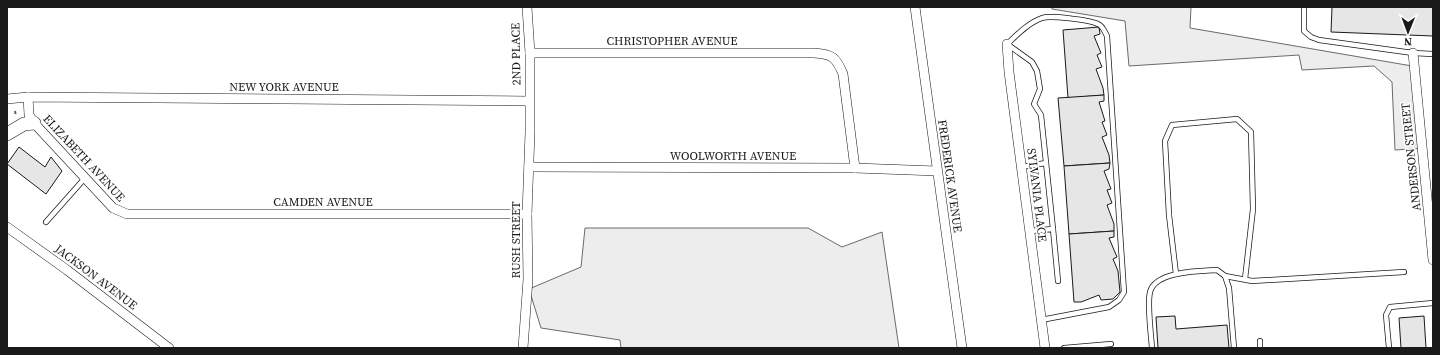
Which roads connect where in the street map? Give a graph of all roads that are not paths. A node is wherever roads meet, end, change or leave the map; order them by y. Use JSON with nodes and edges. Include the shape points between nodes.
{"nodes":[{"id":1,"x":527,"y":7,"type":"edge"},
{"id":2,"x":915,"y":7,"type":"edge"},
{"id":3,"x":1304,"y":7,"type":"edge"},
{"id":4,"x":1007,"y":44,"type":"junction"},
{"id":5,"x":530,"y":53,"type":"junction"},
{"id":6,"x":1413,"y":53,"type":"junction"},
{"id":7,"x":1433,"y":54,"type":"edge"},
{"id":8,"x":28,"y":97,"type":"junction"},
{"id":9,"x":7,"y":99,"type":"edge"},
{"id":10,"x":529,"y":101,"type":"junction"},
{"id":11,"x":34,"y":123,"type":"junction"},
{"id":12,"x":7,"y":134,"type":"edge"},
{"id":13,"x":1046,"y":164,"type":"junction"},
{"id":14,"x":529,"y":167,"type":"junction"},
{"id":15,"x":1022,"y":167,"type":"junction"},
{"id":16,"x":855,"y":168,"type":"junction"},
{"id":17,"x":937,"y":171,"type":"junction"},
{"id":18,"x":85,"y":178,"type":"junction"},
{"id":19,"x":119,"y":212,"type":"joint"},
{"id":20,"x":527,"y":214,"type":"junction"},
{"id":21,"x":46,"y":222,"type":"dead end"},
{"id":22,"x":7,"y":227,"type":"edge"},
{"id":23,"x":1053,"y":229,"type":"junction"},
{"id":24,"x":1030,"y":231,"type":"junction"},
{"id":25,"x":1432,"y":238,"type":"edge"},
{"id":26,"x":1433,"y":260,"type":"edge"},
{"id":27,"x":1404,"y":272,"type":"dead end"},
{"id":28,"x":1176,"y":274,"type":"junction"},
{"id":29,"x":1225,"y":276,"type":"junction"},
{"id":30,"x":1245,"y":279,"type":"junction"},
{"id":31,"x":1058,"y":280,"type":"dead end"},
{"id":32,"x":1433,"y":303,"type":"edge"},
{"id":33,"x":1041,"y":320,"type":"junction"},
{"id":34,"x":1260,"y":341,"type":"dead end"},
{"id":35,"x":1111,"y":344,"type":"dead end"},
{"id":36,"x":163,"y":346,"type":"edge"},
{"id":37,"x":523,"y":348,"type":"edge"},
{"id":38,"x":962,"y":348,"type":"edge"},
{"id":39,"x":1045,"y":348,"type":"edge"},
{"id":40,"x":1064,"y":348,"type":"edge"},
{"id":41,"x":1152,"y":348,"type":"edge"},
{"id":42,"x":1234,"y":348,"type":"edge"},
{"id":43,"x":1260,"y":348,"type":"edge"},
{"id":44,"x":1389,"y":348,"type":"edge"}],
"edges":[{"from":1,"to":5,"type":"street","name":"2ND PLACE"},
{"from":2,"to":17,"type":"street","name":"FREDERICK AVENUE"},
{"from":3,"to":6,"type":"lane","via":[[1304,31],[1315,39]]},
{"from":4,"to":13,"type":"lane","via":[[1032,62],[1037,71],[1040,89],[1034,104],[1041,115]]},
{"from":4,"to":15,"type":"street","name":"SYLVANIA PLACE"},
{"from":4,"to":33,"type":"lane","via":[[1025,28],[1042,18],[1056,17],[1097,23],[1105,32],[1107,44],[1124,292],[1119,300],[1109,307]]},
{"from":5,"to":10,"type":"street","name":"2ND PLACE"},
{"from":5,"to":16,"type":"street","name":"CHRISTOPHER AVENUE","via":[[814,53],[832,56],[843,74]]},
{"from":6,"to":7,"type":"lane"},
{"from":6,"to":25,"type":"street","name":"ANDERSON STREET"},
{"from":8,"to":9,"type":"street","name":"NEW YORK AVENUE"},
{"from":8,"to":10,"type":"street","name":"NEW YORK AVENUE"},
{"from":8,"to":11,"type":"street","name":"ELIZABETH AVENUE","via":[[29,115]]},
{"from":10,"to":14,"type":"street","name":"RUSH STREET"},
{"from":11,"to":12,"type":"main road","via":[[24,124]]},
{"from":11,"to":18,"type":"street","name":"ELIZABETH AVENUE"},
{"from":13,"to":15,"type":"lane"},
{"from":13,"to":23,"type":"lane"},
{"from":14,"to":16,"type":"street","name":"WOOLWORTH AVENUE"},
{"from":14,"to":20,"type":"street","name":"RUSH STREET"},
{"from":15,"to":24,"type":"street","name":"SYLVANIA PLACE"},
{"from":16,"to":17,"type":"street","name":"WOOLWORTH AVENUE"},
{"from":17,"to":38,"type":"street","name":"FREDERICK AVENUE"},
{"from":18,"to":19,"type":"street","name":"ELIZABETH AVENUE"},
{"from":18,"to":21,"type":"lane"},
{"from":19,"to":20,"type":"street","name":"CAMDEN AVENUE"},
{"from":20,"to":37,"type":"street","name":"RUSH STREET","via":[[528,279]]},
{"from":22,"to":36,"type":"street","name":"JACKSON AVENUE","via":[[67,270]]},
{"from":23,"to":24,"type":"lane"},
{"from":23,"to":31,"type":"lane"},
{"from":24,"to":33,"type":"street","name":"SYLVANIA PLACE"},
{"from":25,"to":26,"type":"street","name":"ANDERSON STREET"},
{"from":27,"to":30,"type":"lane"},
{"from":28,"to":29,"type":"lane","via":[[1217,270]]},
{"from":28,"to":30,"type":"lane","via":[[1169,215],[1165,141],[1172,125],[1237,119],[1251,132],[1254,210]]},
{"from":28,"to":41,"type":"lane","via":[[1156,282],[1150,290]]},
{"from":29,"to":30,"type":"lane"},
{"from":29,"to":42,"type":"lane","via":[[1229,288]]},
{"from":32,"to":44,"type":"lane","via":[[1390,307],[1386,315]]},
{"from":33,"to":39,"type":"street","name":"SYLVANIA PLACE"},
{"from":34,"to":43,"type":"lane"},
{"from":35,"to":40,"type":"lane"}]}
